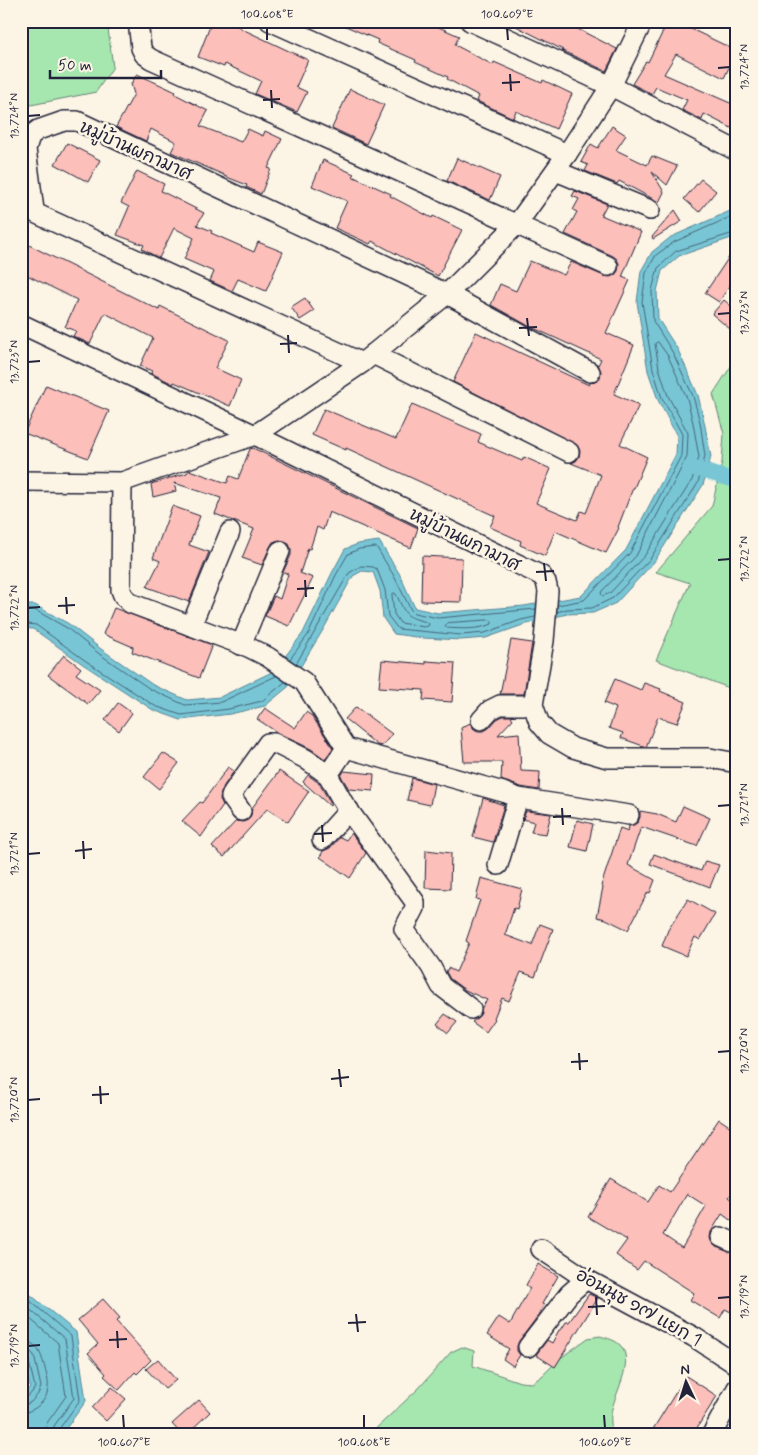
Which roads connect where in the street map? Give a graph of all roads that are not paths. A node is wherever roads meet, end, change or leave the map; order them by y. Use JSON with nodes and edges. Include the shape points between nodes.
{"nodes":[{"id":1,"x":138,"y":21,"type":"edge"},
{"id":2,"x":270,"y":21,"type":"edge"},
{"id":3,"x":470,"y":21,"type":"edge"},
{"id":4,"x":643,"y":21,"type":"edge"},
{"id":5,"x":611,"y":86,"type":"junction"},
{"id":6,"x":737,"y":152,"type":"edge"},
{"id":7,"x":567,"y":154,"type":"junction"},
{"id":8,"x":556,"y":171,"type":"junction"},
{"id":9,"x":650,"y":210,"type":"dead end"},
{"id":10,"x":517,"y":224,"type":"junction"},
{"id":11,"x":608,"y":266,"type":"dead end"},
{"id":12,"x":447,"y":294,"type":"junction"},
{"id":13,"x":21,"y":324,"type":"edge"},
{"id":14,"x":367,"y":359,"type":"junction"},
{"id":15,"x":590,"y":372,"type":"dead end"},
{"id":16,"x":255,"y":436,"type":"junction"},
{"id":17,"x":569,"y":452,"type":"dead end"},
{"id":18,"x":21,"y":481,"type":"edge"},
{"id":19,"x":122,"y":482,"type":"junction"},
{"id":20,"x":230,"y":532,"type":"dead end"},
{"id":21,"x":280,"y":551,"type":"dead end"},
{"id":22,"x":191,"y":626,"type":"junction"},
{"id":23,"x":241,"y":645,"type":"junction"},
{"id":24,"x":533,"y":704,"type":"junction"},
{"id":25,"x":481,"y":720,"type":"dead end"},
{"id":26,"x":346,"y":748,"type":"junction"},
{"id":27,"x":737,"y":763,"type":"edge"},
{"id":28,"x":328,"y":775,"type":"junction"},
{"id":29,"x":518,"y":798,"type":"junction"},
{"id":30,"x":349,"y":810,"type":"junction"},
{"id":31,"x":240,"y":811,"type":"dead end"},
{"id":32,"x":629,"y":815,"type":"dead end"},
{"id":33,"x":322,"y":840,"type":"dead end"},
{"id":34,"x":498,"y":865,"type":"dead end"},
{"id":35,"x":472,"y":1009,"type":"dead end"},
{"id":36,"x":541,"y":1250,"type":"dead end"},
{"id":37,"x":586,"y":1279,"type":"junction"},
{"id":38,"x":528,"y":1347,"type":"dead end"},
{"id":39,"x":737,"y":1364,"type":"edge"},
{"id":40,"x":737,"y":1388,"type":"edge"},
{"id":41,"x":712,"y":1434,"type":"edge"}],
"edges":[{"from":1,"to":10,"type":"street","via":[[144,54],[151,59]]},
{"from":2,"to":7,"type":"street"},
{"from":3,"to":5,"type":"street"},
{"from":4,"to":5,"type":"street"},
{"from":5,"to":6,"type":"street"},
{"from":5,"to":7,"type":"street"},
{"from":7,"to":8,"type":"street"},
{"from":8,"to":9,"type":"street"},
{"from":8,"to":10,"type":"street"},
{"from":10,"to":11,"type":"street"},
{"from":10,"to":12,"type":"street"},
{"from":12,"to":14,"type":"street"},
{"from":12,"to":14,"type":"street","name":"หมู่บ้านผกามาศ","via":[[77,121],[64,121],[30,136],[26,148],[37,214]]},
{"from":12,"to":15,"type":"street"},
{"from":13,"to":16,"type":"street","name":"หมู่บ้านผกามาศ"},
{"from":14,"to":16,"type":"street"},
{"from":14,"to":17,"type":"street"},
{"from":16,"to":19,"type":"street"},
{"from":16,"to":24,"type":"street","name":"หมู่บ้านผกามาศ","via":[[542,576],[548,591],[544,641]]},
{"from":18,"to":19,"type":"street"},
{"from":19,"to":22,"type":"street","via":[[121,592],[130,603]]},
{"from":20,"to":22,"type":"street"},
{"from":21,"to":23,"type":"street"},
{"from":22,"to":23,"type":"street"},
{"from":23,"to":26,"type":"street","via":[[268,657],[304,682]]},
{"from":24,"to":25,"type":"street","via":[[500,705]]},
{"from":24,"to":27,"type":"street","via":[[539,722],[549,734],[573,748],[607,758],[710,758]]},
{"from":26,"to":28,"type":"street"},
{"from":26,"to":29,"type":"street"},
{"from":28,"to":30,"type":"street"},
{"from":28,"to":31,"type":"street","via":[[306,759],[268,743],[233,792],[231,797]]},
{"from":29,"to":32,"type":"street"},
{"from":29,"to":34,"type":"street"},
{"from":30,"to":33,"type":"street"},
{"from":30,"to":35,"type":"street","via":[[415,902],[404,929],[441,986]]},
{"from":36,"to":37,"type":"street","name":"อ่อนนุช ๑๗ แยก 1"},
{"from":37,"to":38,"type":"street","via":[[569,1294]]},
{"from":37,"to":39,"type":"street","name":"อ่อนนุช ๑๗ แยก 1"},
{"from":40,"to":41,"type":"street"}]}
